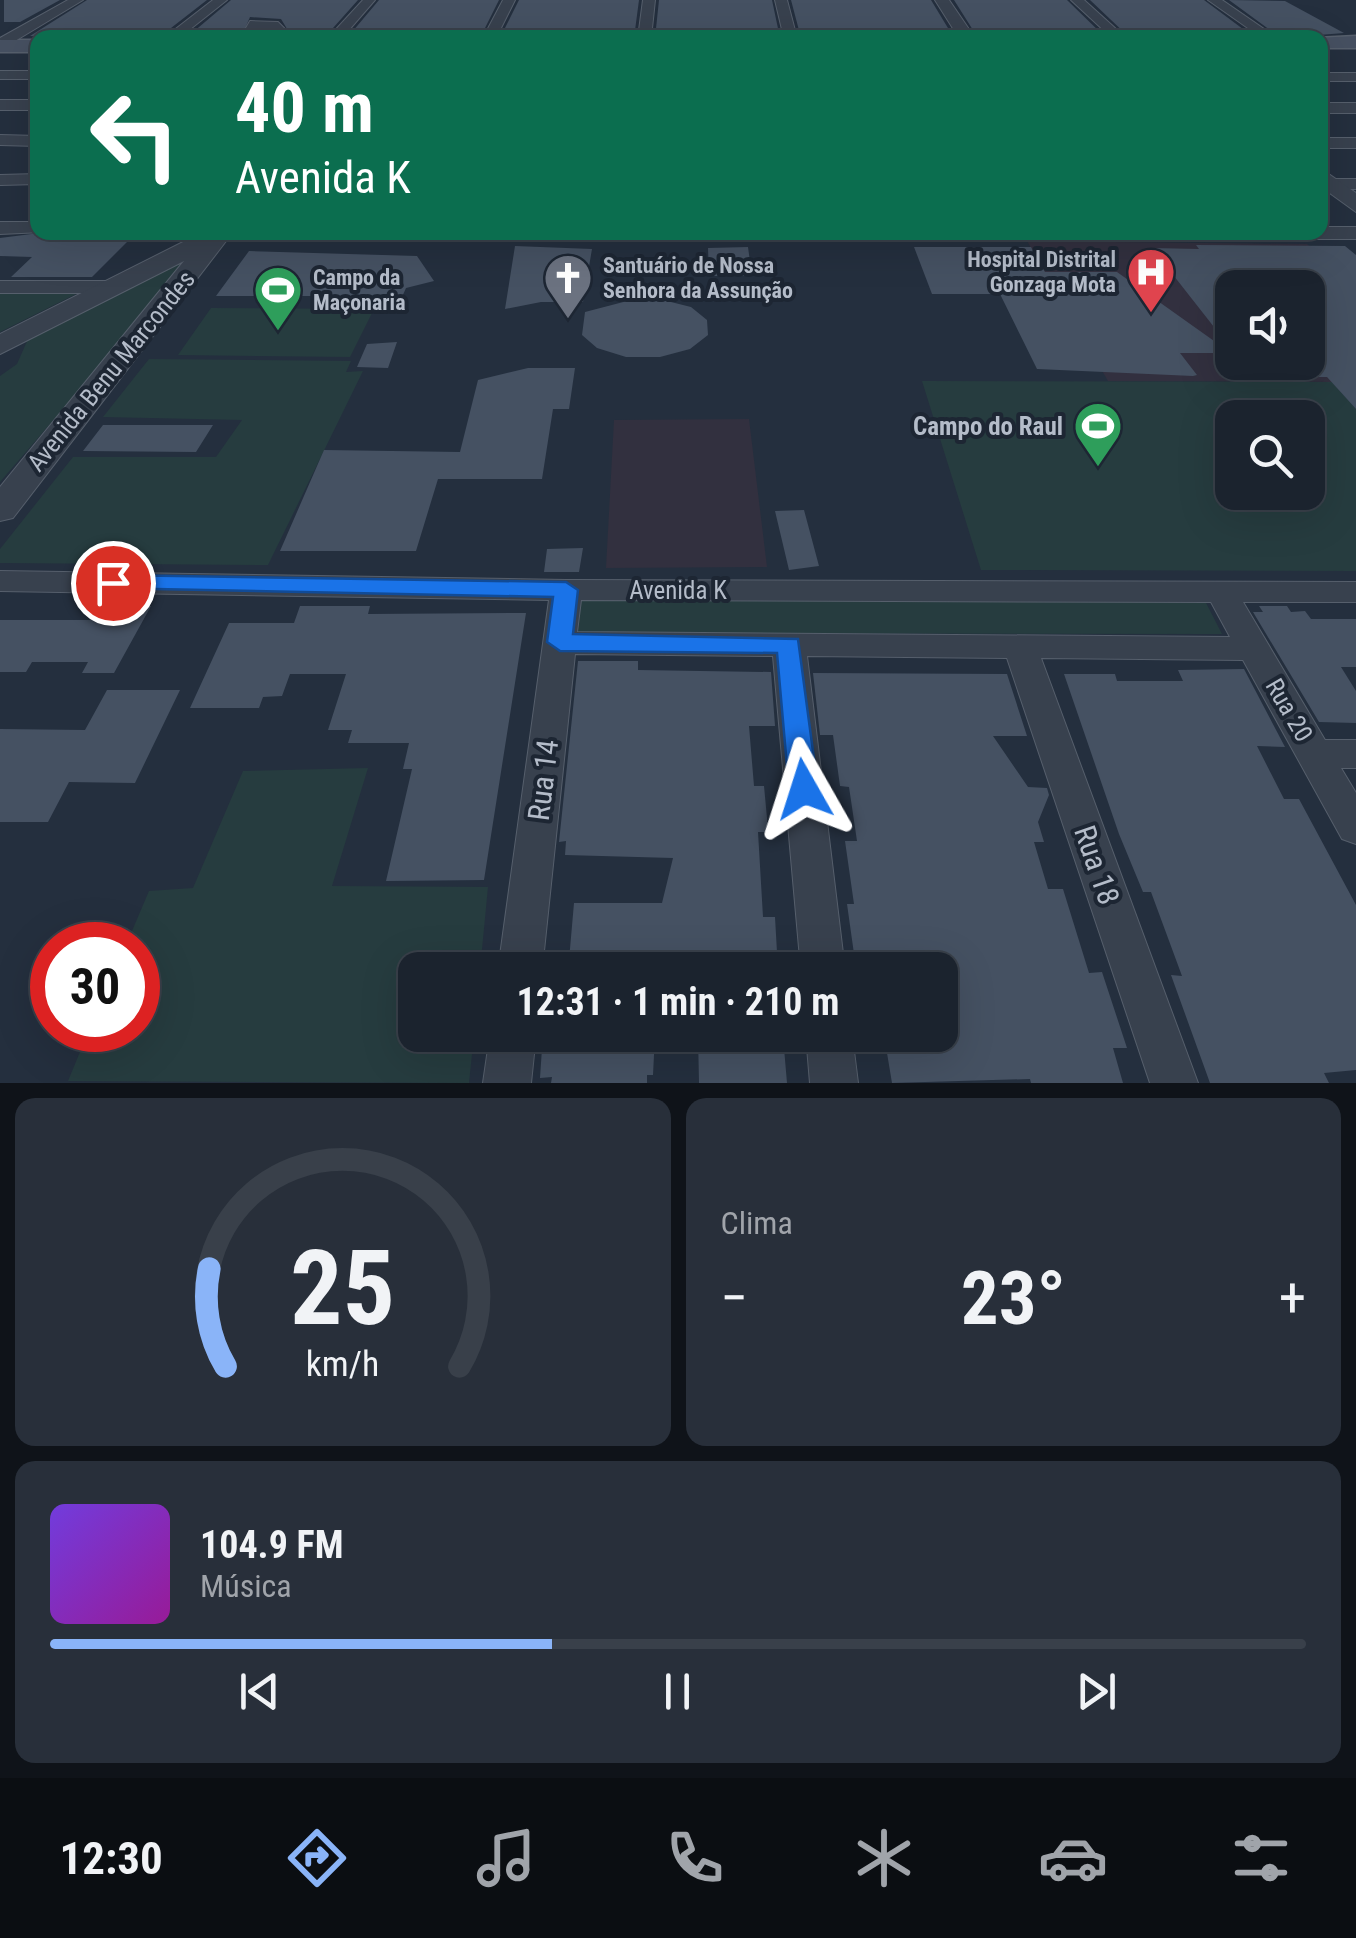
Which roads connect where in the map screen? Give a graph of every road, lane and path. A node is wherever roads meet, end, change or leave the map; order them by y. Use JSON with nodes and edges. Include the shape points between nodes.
{"nodes":[{"id":1,"x":77,"y":0,"type":"edge"},
{"id":2,"x":222,"y":0,"type":"edge"},
{"id":3,"x":369,"y":0,"type":"edge"},
{"id":4,"x":509,"y":0,"type":"edge"},
{"id":5,"x":649,"y":0,"type":"edge"},
{"id":6,"x":782,"y":0,"type":"edge"},
{"id":7,"x":924,"y":0,"type":"edge"},
{"id":8,"x":942,"y":0,"type":"edge"},
{"id":9,"x":1077,"y":0,"type":"edge"},
{"id":10,"x":1214,"y":0,"type":"edge"},
{"id":11,"x":250,"y":26,"type":"dead end"},
{"id":12,"x":181,"y":30,"type":"edge"},
{"id":13,"x":280,"y":30,"type":"edge"},
{"id":14,"x":341,"y":30,"type":"edge"},
{"id":15,"x":492,"y":30,"type":"edge"},
{"id":16,"x":645,"y":30,"type":"edge"},
{"id":17,"x":788,"y":30,"type":"edge"},
{"id":18,"x":941,"y":30,"type":"edge"},
{"id":19,"x":962,"y":30,"type":"edge"},
{"id":20,"x":1111,"y":30,"type":"edge"},
{"id":21,"x":1259,"y":30,"type":"edge"},
{"id":22,"x":2,"y":43,"type":"edge"},
{"id":23,"x":30,"y":44,"type":"edge"},
{"id":24,"x":1328,"y":45,"type":"edge"},
{"id":25,"x":1356,"y":45,"type":"edge"},
{"id":26,"x":30,"y":48,"type":"edge"},
{"id":27,"x":0,"y":66,"type":"edge"},
{"id":28,"x":0,"y":75,"type":"edge"},
{"id":29,"x":30,"y":75,"type":"edge"},
{"id":30,"x":1328,"y":77,"type":"edge"},
{"id":31,"x":1356,"y":77,"type":"edge"},
{"id":32,"x":0,"y":105,"type":"edge"},
{"id":33,"x":30,"y":105,"type":"edge"},
{"id":34,"x":1328,"y":108,"type":"edge"},
{"id":35,"x":1356,"y":108,"type":"edge"},
{"id":36,"x":0,"y":140,"type":"edge"},
{"id":37,"x":30,"y":140,"type":"edge"},
{"id":38,"x":1328,"y":143,"type":"edge"},
{"id":39,"x":1356,"y":143,"type":"edge"},
{"id":40,"x":0,"y":180,"type":"edge"},
{"id":41,"x":30,"y":180,"type":"edge"},
{"id":42,"x":1328,"y":181,"type":"edge"},
{"id":43,"x":1356,"y":184,"type":"edge"},
{"id":44,"x":1328,"y":185,"type":"edge"},
{"id":45,"x":1356,"y":205,"type":"edge"},
{"id":46,"x":0,"y":228,"type":"edge"},
{"id":47,"x":30,"y":228,"type":"edge"},
{"id":48,"x":1328,"y":233,"type":"edge"},
{"id":49,"x":1356,"y":233,"type":"edge"},
{"id":50,"x":205,"y":240,"type":"edge"},
{"id":51,"x":215,"y":240,"type":"edge"},
{"id":52,"x":0,"y":287,"type":"edge"},
{"id":53,"x":111,"y":287,"type":"junction"},
{"id":54,"x":0,"y":345,"type":"edge"},
{"id":55,"x":0,"y":354,"type":"edge"},
{"id":56,"x":0,"y":364,"type":"edge"},
{"id":57,"x":0,"y":510,"type":"edge"},
{"id":58,"x":0,"y":581,"type":"edge"},
{"id":59,"x":566,"y":590,"type":"junction"},
{"id":60,"x":1221,"y":592,"type":"junction"},
{"id":61,"x":1356,"y":592,"type":"edge"},
{"id":62,"x":560,"y":642,"type":"junction"},
{"id":63,"x":789,"y":645,"type":"junction"},
{"id":64,"x":1020,"y":647,"type":"junction"},
{"id":65,"x":1254,"y":649,"type":"junction"},
{"id":66,"x":1314,"y":754,"type":"junction"},
{"id":67,"x":1356,"y":754,"type":"edge"},
{"id":68,"x":1356,"y":828,"type":"edge"},
{"id":69,"x":522,"y":952,"type":"edge"},
{"id":70,"x":820,"y":952,"type":"edge"},
{"id":71,"x":511,"y":1052,"type":"edge"},
{"id":72,"x":831,"y":1052,"type":"edge"},
{"id":73,"x":507,"y":1083,"type":"edge"},
{"id":74,"x":834,"y":1083,"type":"edge"},
{"id":75,"x":1174,"y":1083,"type":"edge"}],
"edges":[{"from":1,"to":22,"type":"street"},
{"from":2,"to":12,"type":"street"},
{"from":3,"to":14,"type":"street"},
{"from":4,"to":15,"type":"street"},
{"from":5,"to":16,"type":"street"},
{"from":6,"to":17,"type":"street"},
{"from":7,"to":18,"type":"street"},
{"from":8,"to":19,"type":"street"},
{"from":9,"to":20,"type":"street"},
{"from":10,"to":21,"type":"street"},
{"from":11,"to":13,"type":"street"},
{"from":22,"to":23,"type":"main road"},
{"from":24,"to":25,"type":"main road"},
{"from":26,"to":27,"type":"street"},
{"from":28,"to":29,"type":"street"},
{"from":30,"to":31,"type":"street"},
{"from":32,"to":33,"type":"street"},
{"from":34,"to":35,"type":"street"},
{"from":36,"to":37,"type":"street"},
{"from":38,"to":39,"type":"street"},
{"from":40,"to":41,"type":"street"},
{"from":42,"to":43,"type":"street"},
{"from":44,"to":45,"type":"street"},
{"from":46,"to":47,"type":"street"},
{"from":48,"to":49,"type":"street"},
{"from":50,"to":53,"type":"street","name":"Avenida Benu Marcondes"},
{"from":51,"to":57,"type":"street","name":"Avenida Benu Marcondes"},
{"from":52,"to":53,"type":"street"},
{"from":53,"to":54,"type":"street","name":"Avenida Benu Marcondes"},
{"from":55,"to":56,"type":"street"},
{"from":58,"to":59,"type":"street","name":"Avenida K"},
{"from":59,"to":60,"type":"street","name":"Avenida K"},
{"from":59,"to":62,"type":"street","name":"Rua 14"},
{"from":60,"to":61,"type":"street","name":"Avenida K"},
{"from":60,"to":65,"type":"street","name":"Rua 20"},
{"from":62,"to":63,"type":"street"},
{"from":62,"to":69,"type":"street","name":"Rua 14"},
{"from":63,"to":64,"type":"street"},
{"from":63,"to":70,"type":"street"},
{"from":64,"to":65,"type":"street"},
{"from":64,"to":75,"type":"street","name":"Rua 18"},
{"from":65,"to":66,"type":"street","name":"Rua 20"},
{"from":66,"to":67,"type":"street"},
{"from":66,"to":68,"type":"street","name":"Rua 20"},
{"from":71,"to":73,"type":"street"},
{"from":72,"to":74,"type":"street"}]}
